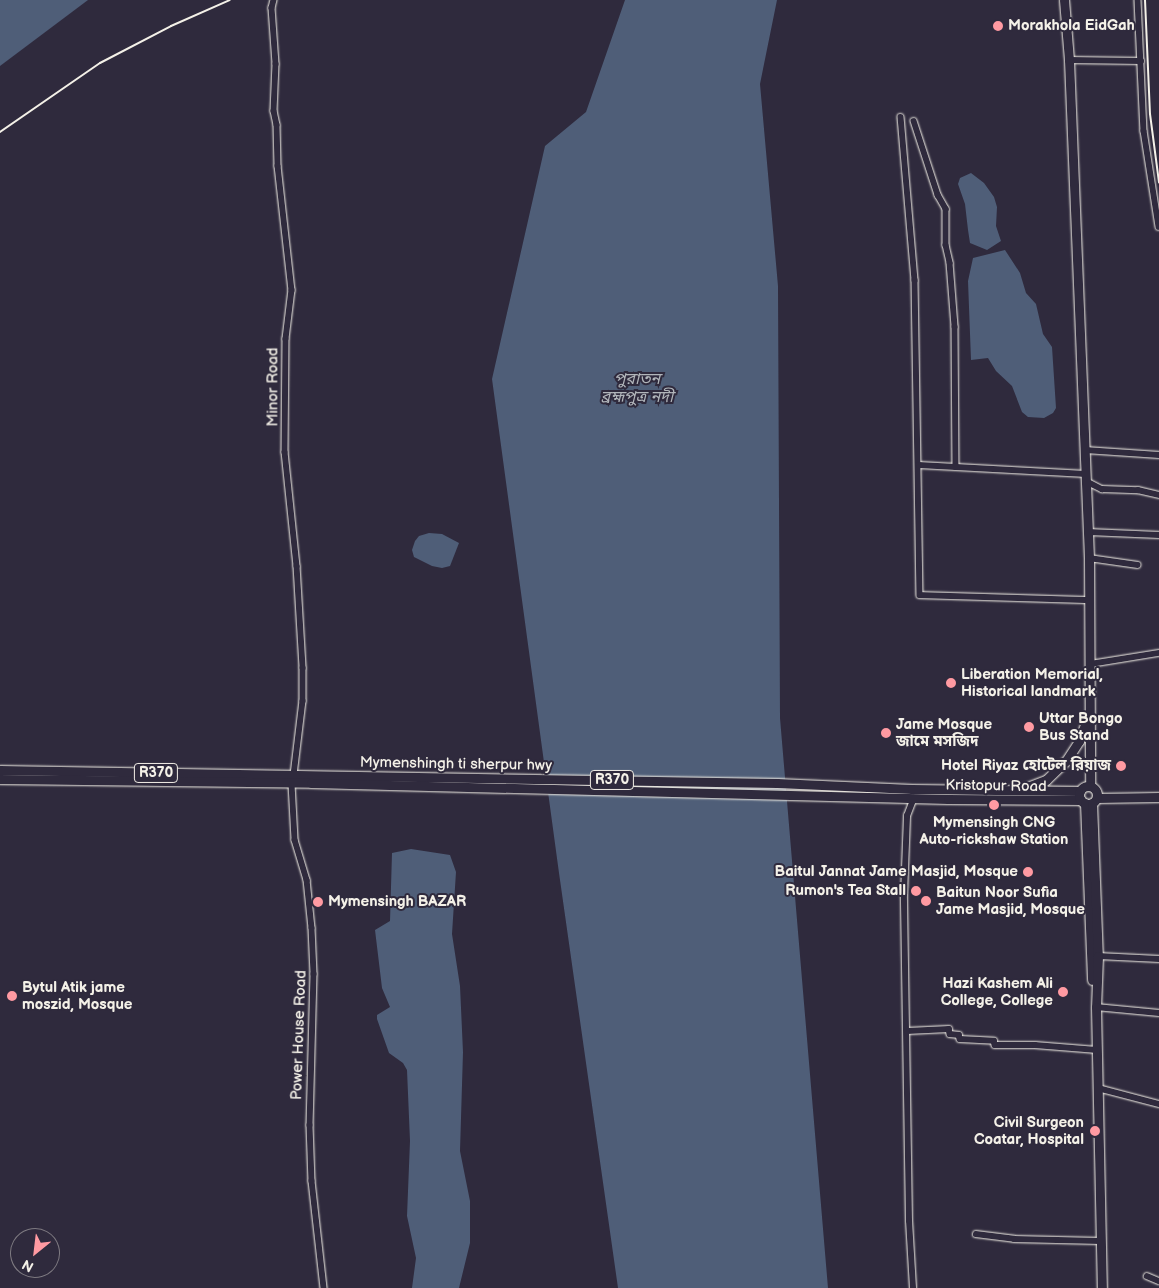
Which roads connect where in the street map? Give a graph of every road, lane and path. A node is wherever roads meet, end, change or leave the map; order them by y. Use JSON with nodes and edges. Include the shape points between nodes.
{"nodes":[{"id":1,"x":274,"y":0,"type":"edge"},
{"id":2,"x":1064,"y":0,"type":"edge"},
{"id":3,"x":1138,"y":0,"type":"edge"},
{"id":4,"x":1069,"y":60,"type":"junction"},
{"id":5,"x":1141,"y":61,"type":"junction"},
{"id":6,"x":901,"y":117,"type":"dead end"},
{"id":7,"x":914,"y":121,"type":"dead end"},
{"id":8,"x":1159,"y":227,"type":"edge"},
{"id":9,"x":1085,"y":450,"type":"junction"},
{"id":10,"x":1159,"y":455,"type":"edge"},
{"id":11,"x":919,"y":465,"type":"junction"},
{"id":12,"x":956,"y":467,"type":"junction"},
{"id":13,"x":1086,"y":477,"type":"junction"},
{"id":14,"x":1159,"y":495,"type":"edge"},
{"id":15,"x":1088,"y":532,"type":"junction"},
{"id":16,"x":1159,"y":535,"type":"edge"},
{"id":17,"x":1089,"y":558,"type":"junction"},
{"id":18,"x":1138,"y":566,"type":"dead end"},
{"id":19,"x":1090,"y":600,"type":"junction"},
{"id":20,"x":1159,"y":653,"type":"edge"},
{"id":21,"x":1090,"y":664,"type":"junction"},
{"id":22,"x":1091,"y":706,"type":"junction"},
{"id":23,"x":0,"y":770,"type":"edge"},
{"id":24,"x":294,"y":774,"type":"junction"},
{"id":25,"x":0,"y":778,"type":"edge"},
{"id":26,"x":311,"y":779,"type":"junction"},
{"id":27,"x":292,"y":784,"type":"junction"},
{"id":28,"x":1090,"y":786,"type":"junction"},
{"id":29,"x":1021,"y":790,"type":"junction"},
{"id":30,"x":913,"y":795,"type":"junction"},
{"id":31,"x":1159,"y":796,"type":"edge"},
{"id":32,"x":1087,"y":799,"type":"junction"},
{"id":33,"x":1098,"y":956,"type":"junction"},
{"id":34,"x":1159,"y":959,"type":"edge"},
{"id":35,"x":1096,"y":1007,"type":"junction"},
{"id":36,"x":1159,"y":1013,"type":"edge"},
{"id":37,"x":907,"y":1031,"type":"junction"},
{"id":38,"x":1097,"y":1050,"type":"junction"},
{"id":39,"x":1098,"y":1088,"type":"junction"},
{"id":40,"x":1159,"y":1104,"type":"edge"},
{"id":41,"x":976,"y":1234,"type":"dead end"},
{"id":42,"x":1100,"y":1241,"type":"junction"},
{"id":43,"x":1147,"y":1276,"type":"dead end"},
{"id":44,"x":1159,"y":1280,"type":"edge"},
{"id":45,"x":324,"y":1288,"type":"edge"},
{"id":46,"x":913,"y":1288,"type":"edge"},
{"id":47,"x":1102,"y":1288,"type":"edge"}],
"edges":[{"from":1,"to":24,"type":"street","name":"Minor Road","via":[[274,111],[292,290],[286,339],[286,452],[303,668],[303,701]]},
{"from":2,"to":4,"type":"main road"},
{"from":3,"to":5,"type":"street"},
{"from":4,"to":5,"type":"street"},
{"from":4,"to":9,"type":"main road"},
{"from":5,"to":8,"type":"street","via":[[1144,131]]},
{"from":6,"to":11,"type":"street","via":[[915,280]]},
{"from":7,"to":12,"type":"street","via":[[938,195],[946,209],[946,245],[955,327]]},
{"from":9,"to":10,"type":"street"},
{"from":9,"to":13,"type":"main road"},
{"from":11,"to":12,"type":"street"},
{"from":11,"to":19,"type":"street","via":[[920,595]]},
{"from":12,"to":13,"type":"street"},
{"from":13,"to":14,"type":"street","via":[[1102,489],[1138,490]]},
{"from":13,"to":15,"type":"main road"},
{"from":15,"to":16,"type":"street"},
{"from":15,"to":17,"type":"main road"},
{"from":17,"to":18,"type":"street"},
{"from":17,"to":19,"type":"main road"},
{"from":19,"to":21,"type":"main road"},
{"from":20,"to":21,"type":"street"},
{"from":21,"to":22,"type":"main road"},
{"from":22,"to":28,"type":"main road"},
{"from":22,"to":29,"type":"main road","via":[[1078,741],[1066,761],[1046,780]]},
{"from":23,"to":24,"type":"main road","name":"Mymenshingh ti sherpur hwy","number":"R370"},
{"from":24,"to":26,"type":"main road","name":"Mymenshingh ti sherpur hwy","number":"R370"},
{"from":25,"to":27,"type":"main road","name":"Mymenshingh ti sherpur hwy","number":"R370"},
{"from":26,"to":27,"type":"main road","name":"Mymenshingh ti sherpur hwy","number":"R370"},
{"from":26,"to":30,"type":"main road","name":"Mymenshingh ti sherpur hwy"},
{"from":27,"to":45,"type":"street","name":"Power House Road","via":[[295,840],[306,880],[312,928],[310,1124],[312,1181]]},
{"from":28,"to":32,"type":"main road","via":[[1084,786]]},
{"from":28,"to":32,"type":"main road","via":[[1097,792]]},
{"from":29,"to":30,"type":"main road","name":"Kristopur Road"},
{"from":29,"to":32,"type":"main road","name":"Kristopur Road"},
{"from":30,"to":32,"type":"main road","name":"Kristopur Road"},
{"from":30,"to":37,"type":"street","via":[[907,816],[905,866]]},
{"from":31,"to":32,"type":"main road","name":"Kristopur Road"},
{"from":32,"to":33,"type":"main road"},
{"from":32,"to":35,"type":"main road"},
{"from":33,"to":34,"type":"street"},
{"from":33,"to":35,"type":"main road"},
{"from":35,"to":36,"type":"street"},
{"from":35,"to":38,"type":"main road"},
{"from":37,"to":38,"type":"street","via":[[949,1029],[950,1034],[959,1035],[960,1039],[994,1040],[994,1045],[1034,1044]]},
{"from":37,"to":46,"type":"street"},
{"from":38,"to":39,"type":"main road"},
{"from":39,"to":40,"type":"street"},
{"from":39,"to":42,"type":"main road"},
{"from":41,"to":42,"type":"street","via":[[1014,1239]]},
{"from":42,"to":47,"type":"main road"},
{"from":43,"to":44,"type":"street"}]}
